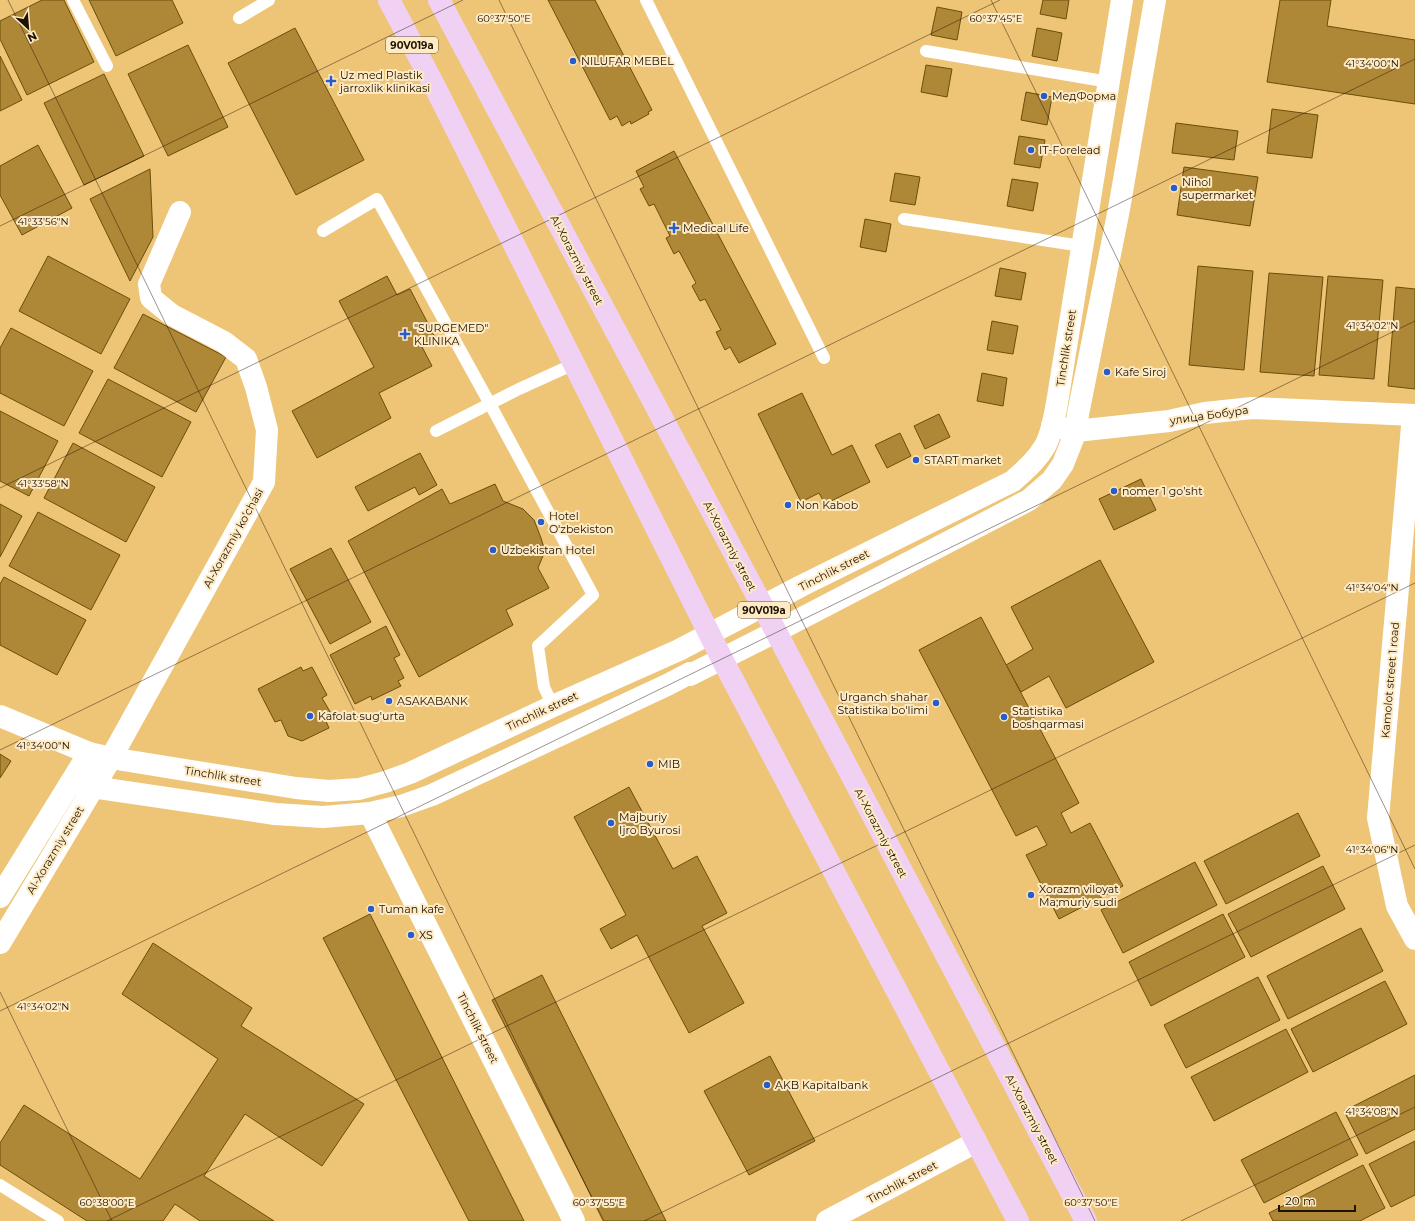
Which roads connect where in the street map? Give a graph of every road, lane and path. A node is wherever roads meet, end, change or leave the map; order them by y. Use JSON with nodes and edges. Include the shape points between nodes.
{"nodes":[{"id":1,"x":73,"y":0,"type":"edge"},
{"id":2,"x":269,"y":0,"type":"edge"},
{"id":3,"x":389,"y":0,"type":"edge"},
{"id":4,"x":439,"y":0,"type":"edge"},
{"id":5,"x":646,"y":0,"type":"edge"},
{"id":6,"x":1122,"y":0,"type":"edge"},
{"id":7,"x":1155,"y":0,"type":"edge"},
{"id":8,"x":239,"y":18,"type":"dead end"},
{"id":9,"x":926,"y":51,"type":"dead end"},
{"id":10,"x":107,"y":66,"type":"dead end"},
{"id":11,"x":1109,"y":82,"type":"junction"},
{"id":12,"x":180,"y":212,"type":"dead end"},
{"id":13,"x":904,"y":219,"type":"dead end"},
{"id":14,"x":323,"y":231,"type":"dead end"},
{"id":15,"x":1082,"y":246,"type":"junction"},
{"id":16,"x":824,"y":358,"type":"dead end"},
{"id":17,"x":574,"y":364,"type":"junction"},
{"id":18,"x":490,"y":404,"type":"junction"},
{"id":19,"x":1414,"y":415,"type":"edge"},
{"id":20,"x":1052,"y":426,"type":"junction"},
{"id":21,"x":436,"y":431,"type":"dead end"},
{"id":22,"x":1076,"y":431,"type":"junction"},
{"id":23,"x":763,"y":607,"type":"junction"},
{"id":24,"x":775,"y":632,"type":"junction"},
{"id":25,"x":709,"y":634,"type":"junction"},
{"id":26,"x":722,"y":659,"type":"junction"},
{"id":27,"x":553,"y":706,"type":"junction"},
{"id":28,"x":0,"y":716,"type":"edge"},
{"id":29,"x":89,"y":753,"type":"junction"},
{"id":30,"x":111,"y":758,"type":"junction"},
{"id":31,"x":71,"y":782,"type":"junction"},
{"id":32,"x":92,"y":787,"type":"junction"},
{"id":33,"x":370,"y":813,"type":"junction"},
{"id":34,"x":0,"y":897,"type":"edge"},
{"id":35,"x":1406,"y":907,"type":"edge"},
{"id":36,"x":1415,"y":939,"type":"edge"},
{"id":37,"x":0,"y":943,"type":"edge"},
{"id":38,"x":976,"y":1142,"type":"junction"},
{"id":39,"x":0,"y":1185,"type":"edge"},
{"id":40,"x":58,"y":1221,"type":"edge"},
{"id":41,"x":574,"y":1221,"type":"edge"},
{"id":42,"x":827,"y":1221,"type":"edge"},
{"id":43,"x":1018,"y":1221,"type":"edge"},
{"id":44,"x":1086,"y":1221,"type":"edge"}],
"edges":[{"from":1,"to":10,"type":"lane"},
{"from":2,"to":8,"type":"lane"},
{"from":3,"to":17,"type":"main road","number":"90V019a"},
{"from":4,"to":23,"type":"main road","name":"Al-Xorazmiy street","number":"90V019a"},
{"from":5,"to":16,"type":"lane"},
{"from":6,"to":11,"type":"main road","name":"Tinchlik street"},
{"from":7,"to":22,"type":"main road","via":[[1119,209]]},
{"from":9,"to":11,"type":"lane"},
{"from":11,"to":15,"type":"main road","name":"Tinchlik street"},
{"from":12,"to":30,"type":"main road","name":"Al-Xorazmiy ko’chasi","via":[[149,284],[152,298],[172,315],[224,342],[246,359],[267,430],[264,482]]},
{"from":13,"to":15,"type":"lane"},
{"from":14,"to":18,"type":"lane","via":[[377,199]]},
{"from":15,"to":20,"type":"main road","name":"Tinchlik street"},
{"from":17,"to":18,"type":"lane"},
{"from":17,"to":25,"type":"main road","number":"90V019a"},
{"from":18,"to":21,"type":"lane"},
{"from":18,"to":27,"type":"lane","via":[[592,594],[538,646],[544,687]]},
{"from":19,"to":22,"type":"main road","name":"улица Бобура","via":[[1252,408],[1205,413],[1168,421]]},
{"from":19,"to":35,"type":"main road","name":"Kamolot street 1 road","via":[[1378,818]]},
{"from":20,"to":22,"type":"main road","name":"улица Бобура"},
{"from":20,"to":23,"type":"main road","name":"Tinchlik street","via":[[1045,446],[1030,466],[1013,481]]},
{"from":22,"to":24,"type":"main road","via":[[1063,464],[1052,480],[1029,500]]},
{"from":23,"to":24,"type":"main road","name":"Al-Xorazmiy street","number":"90V019a"},
{"from":23,"to":25,"type":"main road","name":"Tinchlik street"},
{"from":24,"to":26,"type":"main road"},
{"from":24,"to":44,"type":"main road","name":"Al-Xorazmiy street","number":"90V019a"},
{"from":25,"to":26,"type":"main road","number":"90V019a"},
{"from":25,"to":27,"type":"main road","name":"Tinchlik street"},
{"from":26,"to":33,"type":"main road","via":[[432,795]]},
{"from":26,"to":38,"type":"main road","number":"90V019a"},
{"from":27,"to":30,"type":"main road","name":"Tinchlik street","via":[[410,772],[359,789],[329,791],[296,788]]},
{"from":28,"to":29,"type":"main road","name":"Tinchlik street"},
{"from":29,"to":30,"type":"main road","name":"Tinchlik street"},
{"from":29,"to":31,"type":"main road","name":"Al-Xorazmiy street"},
{"from":30,"to":32,"type":"main road","name":"Al-Xorazmiy street"},
{"from":31,"to":32,"type":"main road"},
{"from":31,"to":34,"type":"main road","name":"Al-Xorazmiy street"},
{"from":32,"to":33,"type":"main road","via":[[275,814],[323,817]]},
{"from":32,"to":37,"type":"main road","name":"Al-Xorazmiy street"},
{"from":33,"to":41,"type":"main road","name":"Tinchlik street"},
{"from":35,"to":36,"type":"main road","name":"Kamolot street 1 road"},
{"from":38,"to":42,"type":"main road","name":"Tinchlik street"},
{"from":38,"to":43,"type":"main road","number":"90V019a"},
{"from":39,"to":40,"type":"lane"}]}
